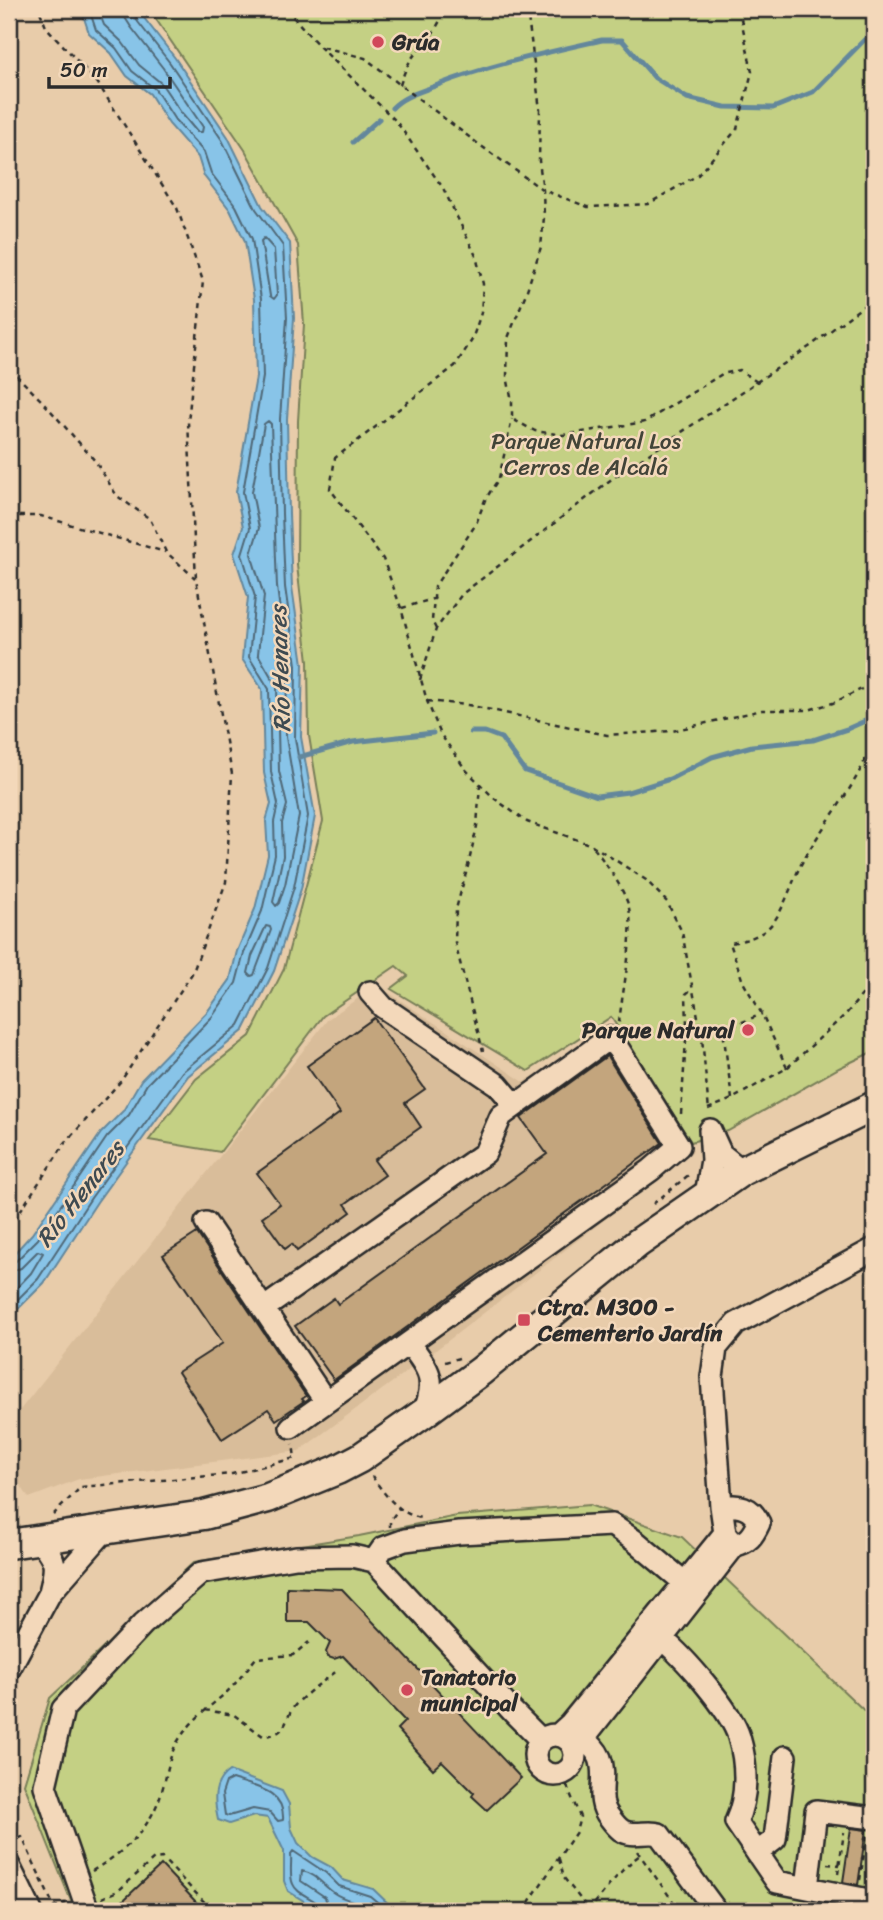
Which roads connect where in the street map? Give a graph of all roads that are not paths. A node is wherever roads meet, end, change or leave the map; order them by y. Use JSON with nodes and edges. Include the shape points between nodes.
{"nodes":[{"id":1,"x":370,"y":992,"type":"dead end"},
{"id":2,"x":516,"y":1105,"type":"junction"},
{"id":3,"x":874,"y":1106,"type":"edge"},
{"id":4,"x":874,"y":1118,"type":"edge"},
{"id":5,"x":790,"y":1145,"type":"junction"},
{"id":6,"x":742,"y":1171,"type":"junction"},
{"id":7,"x":706,"y":1195,"type":"junction"},
{"id":8,"x":206,"y":1223,"type":"dead end"},
{"id":9,"x":874,"y":1249,"type":"edge"},
{"id":10,"x":263,"y":1309,"type":"junction"},
{"id":11,"x":415,"y":1352,"type":"junction"},
{"id":12,"x":481,"y":1371,"type":"junction"},
{"id":13,"x":326,"y":1402,"type":"junction"},
{"id":14,"x":424,"y":1413,"type":"junction"},
{"id":15,"x":291,"y":1427,"type":"road end"},
{"id":16,"x":721,"y":1506,"type":"junction"},
{"id":17,"x":106,"y":1530,"type":"junction"},
{"id":18,"x":31,"y":1536,"type":"edge"},
{"id":19,"x":730,"y":1539,"type":"junction"},
{"id":20,"x":374,"y":1561,"type":"junction"},
{"id":21,"x":685,"y":1583,"type":"junction"},
{"id":22,"x":50,"y":1593,"type":"junction"},
{"id":23,"x":663,"y":1627,"type":"junction"},
{"id":24,"x":9,"y":1670,"type":"edge"},
{"id":25,"x":550,"y":1737,"type":"junction"},
{"id":26,"x":578,"y":1743,"type":"junction"},
{"id":27,"x":785,"y":1757,"type":"dead end"},
{"id":28,"x":872,"y":1818,"type":"edge"},
{"id":29,"x":757,"y":1853,"type":"junction"},
{"id":30,"x":9,"y":1866,"type":"edge"},
{"id":31,"x":807,"y":1888,"type":"junction"},
{"id":32,"x":866,"y":1899,"type":"edge"},
{"id":33,"x":87,"y":1907,"type":"edge"},
{"id":34,"x":31,"y":1911,"type":"edge"},
{"id":35,"x":716,"y":1911,"type":"edge"}],
"edges":[{"from":1,"to":2,"type":"street","via":[[383,1007],[498,1085]]},
{"from":2,"to":10,"type":"street","via":[[500,1116],[485,1153]]},
{"from":2,"to":11,"type":"street","via":[[609,1038],[679,1146]]},
{"from":3,"to":5,"type":"main road"},
{"from":4,"to":5,"type":"main road"},
{"from":5,"to":6,"type":"main road"},
{"from":6,"to":7,"type":"main road"},
{"from":6,"to":7,"type":"street","via":[[721,1154],[710,1130],[712,1160]]},
{"from":7,"to":12,"type":"main road"},
{"from":8,"to":10,"type":"street"},
{"from":9,"to":16,"type":"street","via":[[736,1324],[716,1348],[712,1377]]},
{"from":10,"to":13,"type":"street"},
{"from":11,"to":12,"type":"street","via":[[430,1367],[448,1375]]},
{"from":11,"to":13,"type":"street"},
{"from":11,"to":14,"type":"street","via":[[432,1385]]},
{"from":12,"to":14,"type":"main road"},
{"from":13,"to":15,"type":"street"},
{"from":14,"to":17,"type":"main road","via":[[360,1458],[268,1498],[204,1515]]},
{"from":16,"to":19,"type":"street"},
{"from":16,"to":19,"type":"street","via":[[747,1508],[758,1523],[746,1543]]},
{"from":17,"to":18,"type":"main road"},
{"from":17,"to":22,"type":"street"},
{"from":18,"to":22,"type":"street","via":[[51,1555],[56,1568]]},
{"from":19,"to":21,"type":"street"},
{"from":19,"to":23,"type":"street"},
{"from":20,"to":21,"type":"street","via":[[383,1548],[405,1540],[612,1525]]},
{"from":20,"to":25,"type":"street","via":[[513,1712]]},
{"from":20,"to":33,"type":"street","via":[[352,1556],[296,1557],[201,1573],[143,1624],[63,1709],[46,1786]]},
{"from":21,"to":23,"type":"street"},
{"from":22,"to":24,"type":"street"},
{"from":23,"to":25,"type":"street","via":[[570,1724]]},
{"from":23,"to":26,"type":"street"},
{"from":23,"to":29,"type":"street","via":[[729,1715],[739,1736],[745,1781],[736,1822]]},
{"from":25,"to":26,"type":"street"},
{"from":25,"to":26,"type":"street","via":[[536,1746],[535,1762],[546,1774],[562,1774],[573,1764]]},
{"from":26,"to":35,"type":"street","via":[[596,1749],[605,1812],[620,1830],[659,1834]]},
{"from":27,"to":29,"type":"street","via":[[775,1839]]},
{"from":28,"to":31,"type":"street","via":[[816,1811]]},
{"from":29,"to":31,"type":"street","via":[[777,1882]]},
{"from":30,"to":34,"type":"street"},
{"from":31,"to":32,"type":"street"}]}
